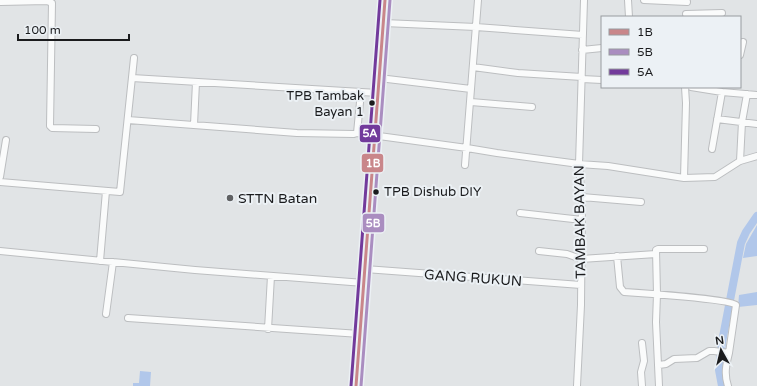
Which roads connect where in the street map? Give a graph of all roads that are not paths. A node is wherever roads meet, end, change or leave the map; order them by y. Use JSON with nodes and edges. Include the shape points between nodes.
{"nodes":[{"id":1,"x":385,"y":0,"type":"edge"},
{"id":2,"x":478,"y":0,"type":"edge"},
{"id":3,"x":584,"y":0,"type":"edge"},
{"id":4,"x":628,"y":0,"type":"edge"},
{"id":5,"x":644,"y":0,"type":"edge"},
{"id":6,"x":687,"y":1,"type":"edge"},
{"id":7,"x":0,"y":2,"type":"edge"},
{"id":8,"x":722,"y":13,"type":"dead end"},
{"id":9,"x":686,"y":15,"type":"edge"},
{"id":10,"x":629,"y":16,"type":"edge"},
{"id":11,"x":384,"y":23,"type":"junction"},
{"id":12,"x":476,"y":27,"type":"junction"},
{"id":13,"x":583,"y":35,"type":"junction"},
{"id":14,"x":744,"y":42,"type":"dead end"},
{"id":15,"x":601,"y":48,"type":"edge"},
{"id":16,"x":582,"y":50,"type":"junction"},
{"id":17,"x":741,"y":52,"type":"edge"},
{"id":18,"x":134,"y":58,"type":"dead end"},
{"id":19,"x":473,"y":67,"type":"junction"},
{"id":20,"x":132,"y":78,"type":"junction"},
{"id":21,"x":380,"y":78,"type":"junction"},
{"id":22,"x":582,"y":78,"type":"junction"},
{"id":23,"x":601,"y":80,"type":"edge"},
{"id":24,"x":196,"y":82,"type":"junction"},
{"id":25,"x":685,"y":88,"type":"edge"},
{"id":26,"x":702,"y":88,"type":"edge"},
{"id":27,"x":471,"y":89,"type":"junction"},
{"id":28,"x":714,"y":89,"type":"edge"},
{"id":29,"x":361,"y":92,"type":"junction"},
{"id":30,"x":722,"y":92,"type":"junction"},
{"id":31,"x":378,"y":93,"type":"junction"},
{"id":32,"x":747,"y":94,"type":"junction"},
{"id":33,"x":757,"y":95,"type":"edge"},
{"id":34,"x":471,"y":102,"type":"junction"},
{"id":35,"x":532,"y":107,"type":"dead end"},
{"id":36,"x":717,"y":119,"type":"junction"},
{"id":37,"x":128,"y":120,"type":"junction"},
{"id":38,"x":742,"y":122,"type":"junction"},
{"id":39,"x":757,"y":124,"type":"edge"},
{"id":40,"x":194,"y":125,"type":"junction"},
{"id":41,"x":96,"y":129,"type":"dead end"},
{"id":42,"x":357,"y":133,"type":"junction"},
{"id":43,"x":375,"y":135,"type":"junction"},
{"id":44,"x":6,"y":140,"type":"dead end"},
{"id":45,"x":467,"y":148,"type":"junction"},
{"id":46,"x":712,"y":149,"type":"dead end"},
{"id":47,"x":757,"y":156,"type":"edge"},
{"id":48,"x":740,"y":161,"type":"junction"},
{"id":49,"x":579,"y":164,"type":"junction"},
{"id":50,"x":465,"y":165,"type":"dead end"},
{"id":51,"x":0,"y":177,"type":"edge"},
{"id":52,"x":684,"y":178,"type":"junction"},
{"id":53,"x":0,"y":182,"type":"edge"},
{"id":54,"x":106,"y":191,"type":"junction"},
{"id":55,"x":582,"y":197,"type":"junction"},
{"id":56,"x":641,"y":202,"type":"dead end"},
{"id":57,"x":520,"y":213,"type":"dead end"},
{"id":58,"x":582,"y":220,"type":"junction"},
{"id":59,"x":704,"y":249,"type":"dead end"},
{"id":60,"x":0,"y":251,"type":"edge"},
{"id":61,"x":539,"y":251,"type":"dead end"},
{"id":62,"x":656,"y":254,"type":"junction"},
{"id":63,"x":617,"y":256,"type":"junction"},
{"id":64,"x":581,"y":259,"type":"junction"},
{"id":65,"x":100,"y":261,"type":"junction"},
{"id":66,"x":113,"y":262,"type":"junction"},
{"id":67,"x":365,"y":269,"type":"junction"},
{"id":68,"x":271,"y":276,"type":"junction"},
{"id":69,"x":364,"y":283,"type":"junction"},
{"id":70,"x":581,"y":285,"type":"junction"},
{"id":71,"x":657,"y":294,"type":"junction"},
{"id":72,"x":106,"y":314,"type":"dead end"},
{"id":73,"x":128,"y":318,"type":"dead end"},
{"id":74,"x":268,"y":329,"type":"junction"},
{"id":75,"x":360,"y":334,"type":"junction"},
{"id":76,"x":642,"y":343,"type":"dead end"},
{"id":77,"x":728,"y":352,"type":"junction"},
{"id":78,"x":659,"y":365,"type":"junction"},
{"id":79,"x":356,"y":386,"type":"edge"},
{"id":80,"x":577,"y":386,"type":"edge"},
{"id":81,"x":642,"y":386,"type":"edge"},
{"id":82,"x":659,"y":386,"type":"edge"},
{"id":83,"x":728,"y":386,"type":"edge"}],
"edges":[{"from":1,"to":11,"type":"street"},
{"from":2,"to":12,"type":"street"},
{"from":3,"to":13,"type":"street","name":"TAMBAK BAYAN"},
{"from":4,"to":10,"type":"street"},
{"from":5,"to":6,"type":"street"},
{"from":6,"to":9,"type":"street"},
{"from":7,"to":41,"type":"street","via":[[52,3],[50,126]]},
{"from":8,"to":9,"type":"street"},
{"from":11,"to":12,"type":"street"},
{"from":11,"to":21,"type":"street"},
{"from":12,"to":13,"type":"street"},
{"from":12,"to":19,"type":"street"},
{"from":13,"to":16,"type":"street","name":"TAMBAK BAYAN"},
{"from":14,"to":17,"type":"street"},
{"from":15,"to":16,"type":"street"},
{"from":16,"to":22,"type":"street","name":"TAMBAK BAYAN"},
{"from":18,"to":20,"type":"street"},
{"from":19,"to":22,"type":"street"},
{"from":19,"to":27,"type":"street"},
{"from":20,"to":24,"type":"street"},
{"from":20,"to":37,"type":"street"},
{"from":21,"to":27,"type":"street"},
{"from":21,"to":31,"type":"street"},
{"from":22,"to":23,"type":"street"},
{"from":22,"to":49,"type":"street","name":"TAMBAK BAYAN"},
{"from":24,"to":29,"type":"street"},
{"from":24,"to":40,"type":"street"},
{"from":25,"to":52,"type":"street"},
{"from":26,"to":28,"type":"street"},
{"from":27,"to":34,"type":"street"},
{"from":28,"to":30,"type":"street"},
{"from":29,"to":31,"type":"street"},
{"from":29,"to":42,"type":"street"},
{"from":30,"to":32,"type":"street"},
{"from":30,"to":36,"type":"street"},
{"from":31,"to":43,"type":"street"},
{"from":32,"to":33,"type":"street"},
{"from":32,"to":38,"type":"street"},
{"from":34,"to":35,"type":"street"},
{"from":34,"to":45,"type":"street"},
{"from":36,"to":38,"type":"street"},
{"from":36,"to":46,"type":"street"},
{"from":37,"to":40,"type":"street"},
{"from":37,"to":54,"type":"street","via":[[120,192]]},
{"from":38,"to":39,"type":"street"},
{"from":38,"to":48,"type":"street"},
{"from":40,"to":42,"type":"street","via":[[297,133]]},
{"from":42,"to":43,"type":"street"},
{"from":43,"to":45,"type":"street"},
{"from":43,"to":67,"type":"street"},
{"from":44,"to":51,"type":"street"},
{"from":45,"to":49,"type":"street"},
{"from":45,"to":50,"type":"street"},
{"from":47,"to":48,"type":"street"},
{"from":48,"to":52,"type":"street","via":[[715,177]]},
{"from":49,"to":52,"type":"street"},
{"from":49,"to":55,"type":"street","name":"TAMBAK BAYAN"},
{"from":53,"to":54,"type":"street"},
{"from":54,"to":65,"type":"street"},
{"from":55,"to":56,"type":"street"},
{"from":55,"to":58,"type":"street","name":"TAMBAK BAYAN"},
{"from":57,"to":58,"type":"street"},
{"from":58,"to":64,"type":"street","name":"TAMBAK BAYAN"},
{"from":59,"to":62,"type":"street","via":[[658,248]]},
{"from":60,"to":65,"type":"street"},
{"from":61,"to":64,"type":"street","via":[[567,254]]},
{"from":62,"to":63,"type":"street"},
{"from":62,"to":71,"type":"street"},
{"from":63,"to":64,"type":"street"},
{"from":63,"to":71,"type":"street","via":[[621,290]]},
{"from":64,"to":70,"type":"street","name":"TAMBAK BAYAN"},
{"from":65,"to":66,"type":"street"},
{"from":66,"to":68,"type":"street"},
{"from":66,"to":72,"type":"street"},
{"from":67,"to":69,"type":"street"},
{"from":67,"to":70,"type":"street","name":"GANG RUKUN"},
{"from":68,"to":69,"type":"street"},
{"from":68,"to":74,"type":"street"},
{"from":69,"to":75,"type":"street"},
{"from":70,"to":80,"type":"street","name":"TAMBAK BAYAN"},
{"from":71,"to":77,"type":"street","via":[[734,304],[736,308]]},
{"from":71,"to":78,"type":"street"},
{"from":73,"to":74,"type":"street"},
{"from":74,"to":75,"type":"street"},
{"from":75,"to":79,"type":"street"},
{"from":76,"to":81,"type":"street"},
{"from":77,"to":78,"type":"street","via":[[709,351],[697,358],[674,360]]},
{"from":77,"to":83,"type":"street","via":[[725,376]]},
{"from":78,"to":82,"type":"street"}]}
